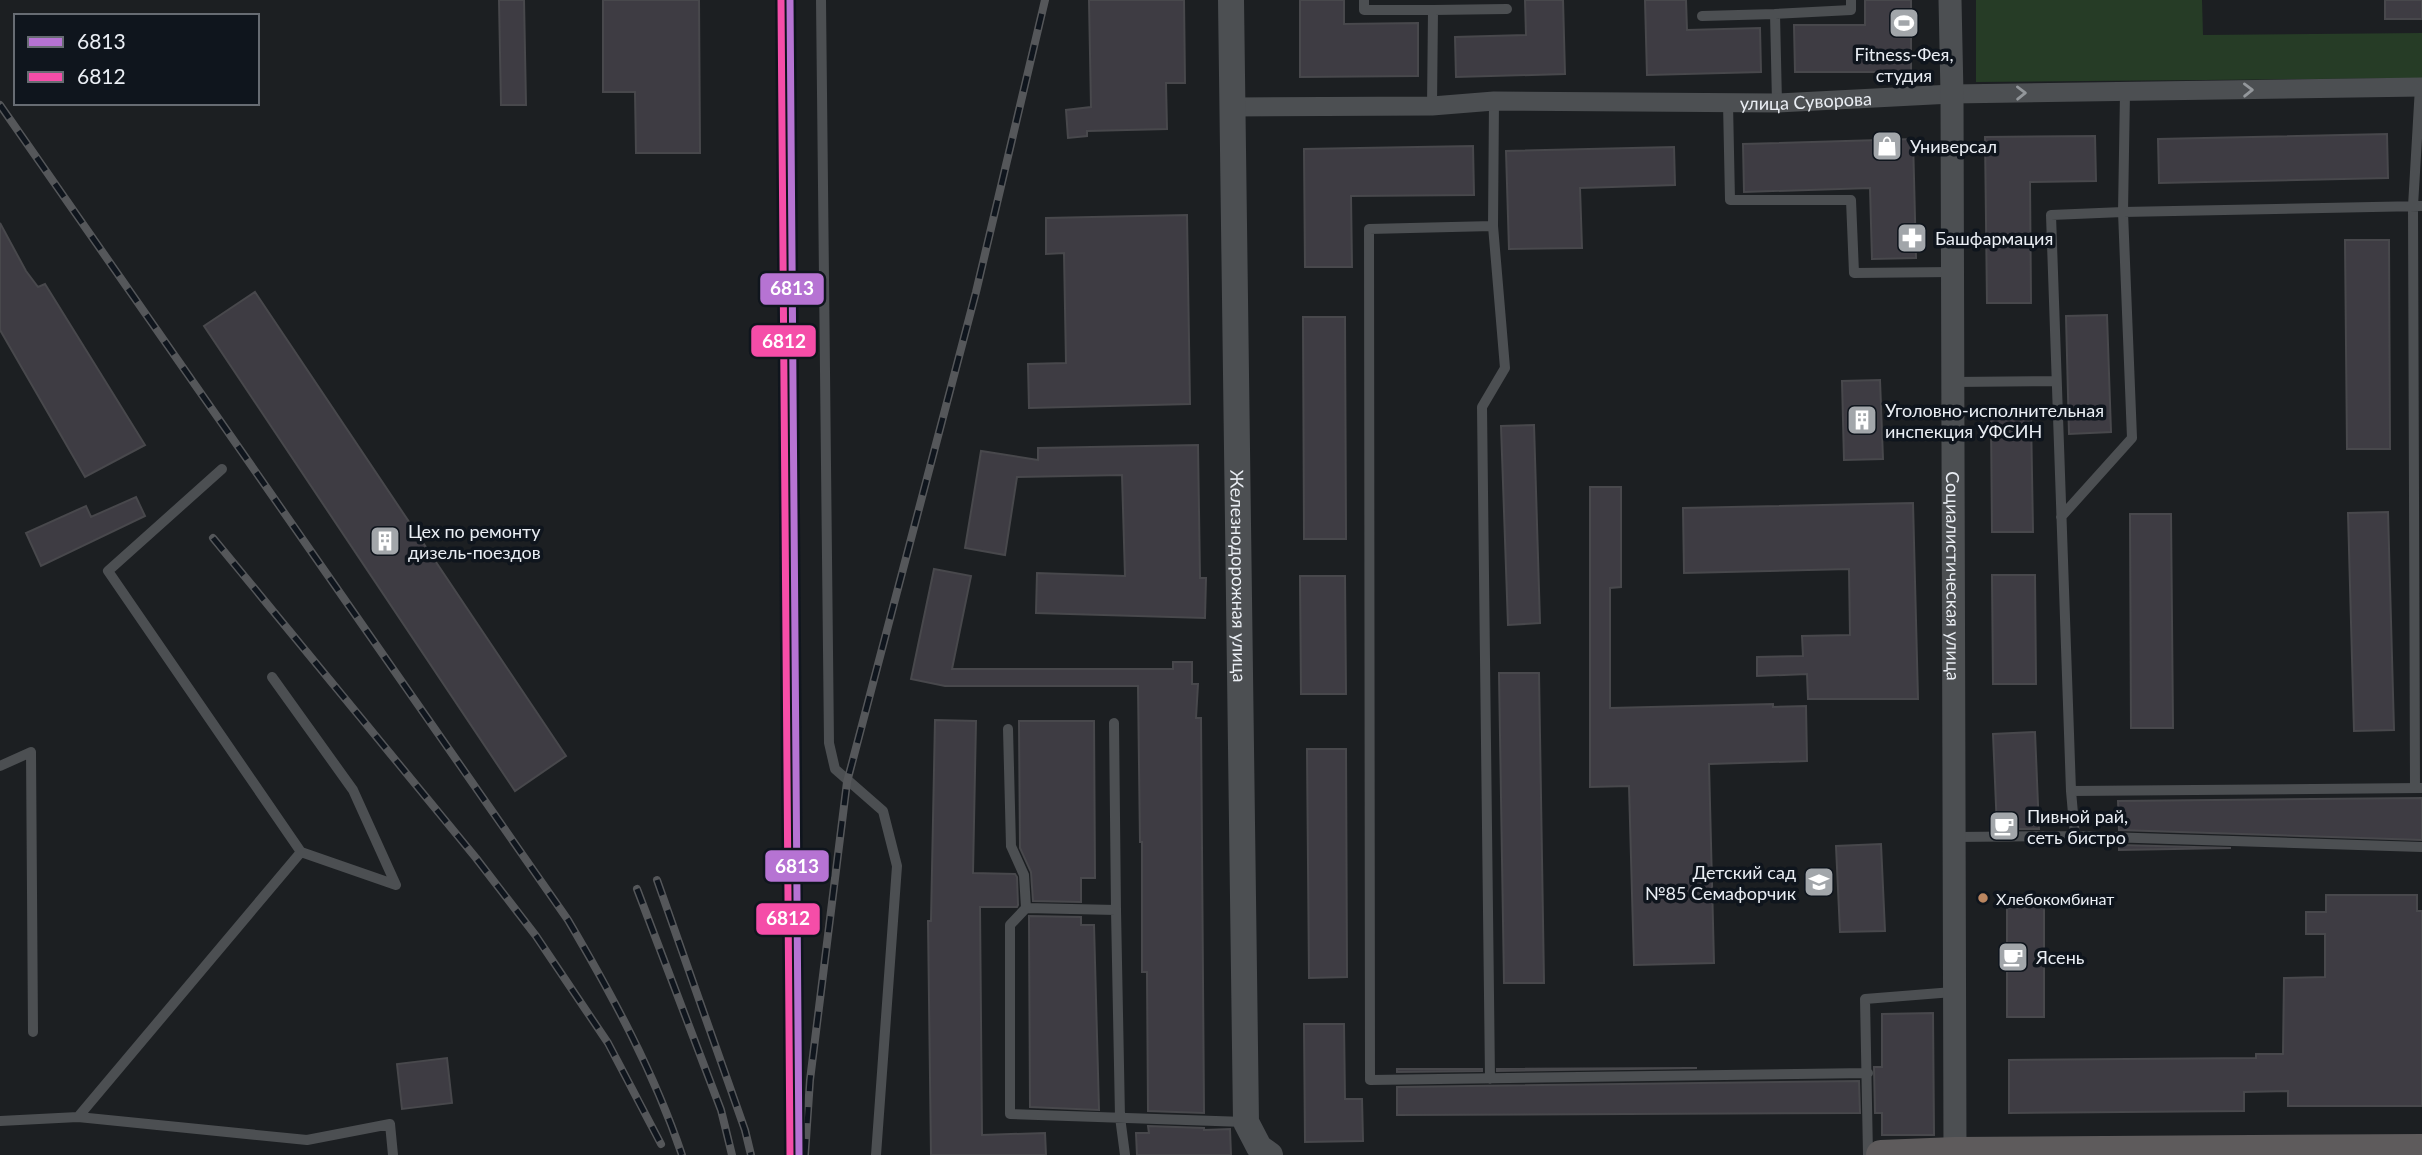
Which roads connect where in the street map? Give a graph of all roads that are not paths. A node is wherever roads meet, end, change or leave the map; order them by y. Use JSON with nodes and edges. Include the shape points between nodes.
{"nodes":[{"id":1,"x":821,"y":0,"type":"edge"},
{"id":2,"x":1231,"y":0,"type":"edge"},
{"id":3,"x":1364,"y":0,"type":"edge"},
{"id":4,"x":1851,"y":0,"type":"edge"},
{"id":5,"x":1950,"y":0,"type":"edge"},
{"id":6,"x":1507,"y":9,"type":"dead end"},
{"id":7,"x":1433,"y":10,"type":"junction"},
{"id":8,"x":1775,"y":14,"type":"junction"},
{"id":9,"x":1702,"y":16,"type":"dead end"},
{"id":10,"x":2421,"y":87,"type":"edge"},
{"id":11,"x":2125,"y":92,"type":"junction"},
{"id":12,"x":1952,"y":93,"type":"junction"},
{"id":13,"x":1494,"y":101,"type":"junction"},
{"id":14,"x":1728,"y":103,"type":"junction"},
{"id":15,"x":1777,"y":103,"type":"junction"},
{"id":16,"x":1433,"y":106,"type":"junction"},
{"id":17,"x":1232,"y":107,"type":"junction"},
{"id":18,"x":2418,"y":206,"type":"edge"},
{"id":19,"x":2123,"y":212,"type":"junction"},
{"id":20,"x":1493,"y":226,"type":"junction"},
{"id":21,"x":1952,"y":272,"type":"junction"},
{"id":22,"x":2056,"y":381,"type":"junction"},
{"id":23,"x":1953,"y":382,"type":"junction"},
{"id":24,"x":222,"y":469,"type":"dead end"},
{"id":25,"x":2061,"y":517,"type":"junction"},
{"id":26,"x":272,"y":677,"type":"dead end"},
{"id":27,"x":1114,"y":723,"type":"dead end"},
{"id":28,"x":1008,"y":729,"type":"dead end"},
{"id":29,"x":0,"y":766,"type":"edge"},
{"id":30,"x":2419,"y":788,"type":"edge"},
{"id":31,"x":2071,"y":791,"type":"junction"},
{"id":32,"x":2075,"y":836,"type":"junction"},
{"id":33,"x":1955,"y":837,"type":"junction"},
{"id":34,"x":2422,"y":847,"type":"edge"},
{"id":35,"x":300,"y":852,"type":"junction"},
{"id":36,"x":1026,"y":908,"type":"junction"},
{"id":37,"x":1115,"y":910,"type":"junction"},
{"id":38,"x":1954,"y":992,"type":"junction"},
{"id":39,"x":33,"y":1032,"type":"dead end"},
{"id":40,"x":1868,"y":1073,"type":"junction"},
{"id":41,"x":1490,"y":1079,"type":"junction"},
{"id":42,"x":78,"y":1117,"type":"junction"},
{"id":43,"x":1120,"y":1117,"type":"junction"},
{"id":44,"x":0,"y":1121,"type":"edge"},
{"id":45,"x":1246,"y":1122,"type":"junction"},
{"id":46,"x":2422,"y":1149,"type":"edge"},
{"id":47,"x":1264,"y":1151,"type":"edge"},
{"id":48,"x":1955,"y":1152,"type":"junction"},
{"id":49,"x":393,"y":1155,"type":"edge"},
{"id":50,"x":876,"y":1155,"type":"edge"},
{"id":51,"x":1125,"y":1155,"type":"edge"},
{"id":52,"x":1868,"y":1155,"type":"edge"},
{"id":53,"x":1881,"y":1155,"type":"edge"}],
"edges":[{"from":1,"to":50,"type":"lane","via":[[829,744],[835,769],[883,811],[897,866]]},
{"from":2,"to":17,"type":"main road","name":"Железнодорожная улица"},
{"from":3,"to":7,"type":"lane","via":[[1364,10]]},
{"from":4,"to":8,"type":"lane","via":[[1851,10]]},
{"from":5,"to":12,"type":"street","name":"Социалистическая улица"},
{"from":6,"to":7,"type":"lane"},
{"from":7,"to":16,"type":"lane"},
{"from":8,"to":9,"type":"lane"},
{"from":8,"to":15,"type":"lane"},
{"from":11,"to":10,"type":"street","name":"улица Суворова","one_way":true},
{"from":10,"to":18,"type":"lane"},
{"from":12,"to":11,"type":"street","name":"улица Суворова","one_way":true},
{"from":11,"to":19,"type":"lane"},
{"from":12,"to":15,"type":"street","name":"улица Суворова"},
{"from":12,"to":21,"type":"street","name":"Социалистическая улица"},
{"from":13,"to":14,"type":"street","name":"улица Суворова"},
{"from":13,"to":16,"type":"street","name":"улица Суворова"},
{"from":13,"to":20,"type":"lane"},
{"from":14,"to":15,"type":"street","name":"улица Суворова"},
{"from":14,"to":21,"type":"lane","via":[[1730,200],[1851,200],[1854,273]]},
{"from":16,"to":17,"type":"street","name":"улица Суворова"},
{"from":17,"to":45,"type":"main road","name":"Железнодорожная улица"},
{"from":18,"to":19,"type":"lane"},
{"from":18,"to":30,"type":"lane"},
{"from":19,"to":22,"type":"lane","via":[[2051,215]]},
{"from":19,"to":25,"type":"lane","via":[[2132,438]]},
{"from":20,"to":41,"type":"lane","via":[[1505,368],[1482,407]]},
{"from":20,"to":41,"type":"lane","via":[[1369,229],[1370,1080]]},
{"from":21,"to":23,"type":"street","name":"Социалистическая улица"},
{"from":22,"to":23,"type":"lane"},
{"from":22,"to":25,"type":"lane"},
{"from":23,"to":33,"type":"street","name":"Социалистическая улица"},
{"from":24,"to":35,"type":"lane","via":[[108,571]]},
{"from":25,"to":31,"type":"lane"},
{"from":26,"to":35,"type":"lane","via":[[353,790],[396,885]]},
{"from":27,"to":37,"type":"lane"},
{"from":28,"to":36,"type":"lane","via":[[1011,846],[1024,874]]},
{"from":29,"to":39,"type":"lane","via":[[30,752]]},
{"from":30,"to":31,"type":"lane"},
{"from":31,"to":32,"type":"lane"},
{"from":32,"to":33,"type":"lane"},
{"from":32,"to":34,"type":"lane"},
{"from":33,"to":38,"type":"street","name":"Социалистическая улица"},
{"from":35,"to":42,"type":"lane"},
{"from":36,"to":37,"type":"lane"},
{"from":36,"to":43,"type":"lane","via":[[1010,925],[1010,1114]]},
{"from":37,"to":43,"type":"lane"},
{"from":38,"to":40,"type":"lane","via":[[1865,999]]},
{"from":38,"to":48,"type":"street","name":"Социалистическая улица"},
{"from":40,"to":41,"type":"lane"},
{"from":40,"to":52,"type":"lane"},
{"from":42,"to":44,"type":"lane"},
{"from":42,"to":49,"type":"lane","via":[[307,1140],[390,1124]]},
{"from":43,"to":45,"type":"lane"},
{"from":43,"to":51,"type":"lane"},
{"from":45,"to":47,"type":"main road","name":"Железнодорожная улица"},
{"from":46,"to":48,"type":"main road"},
{"from":48,"to":53,"type":"main road"}]}
